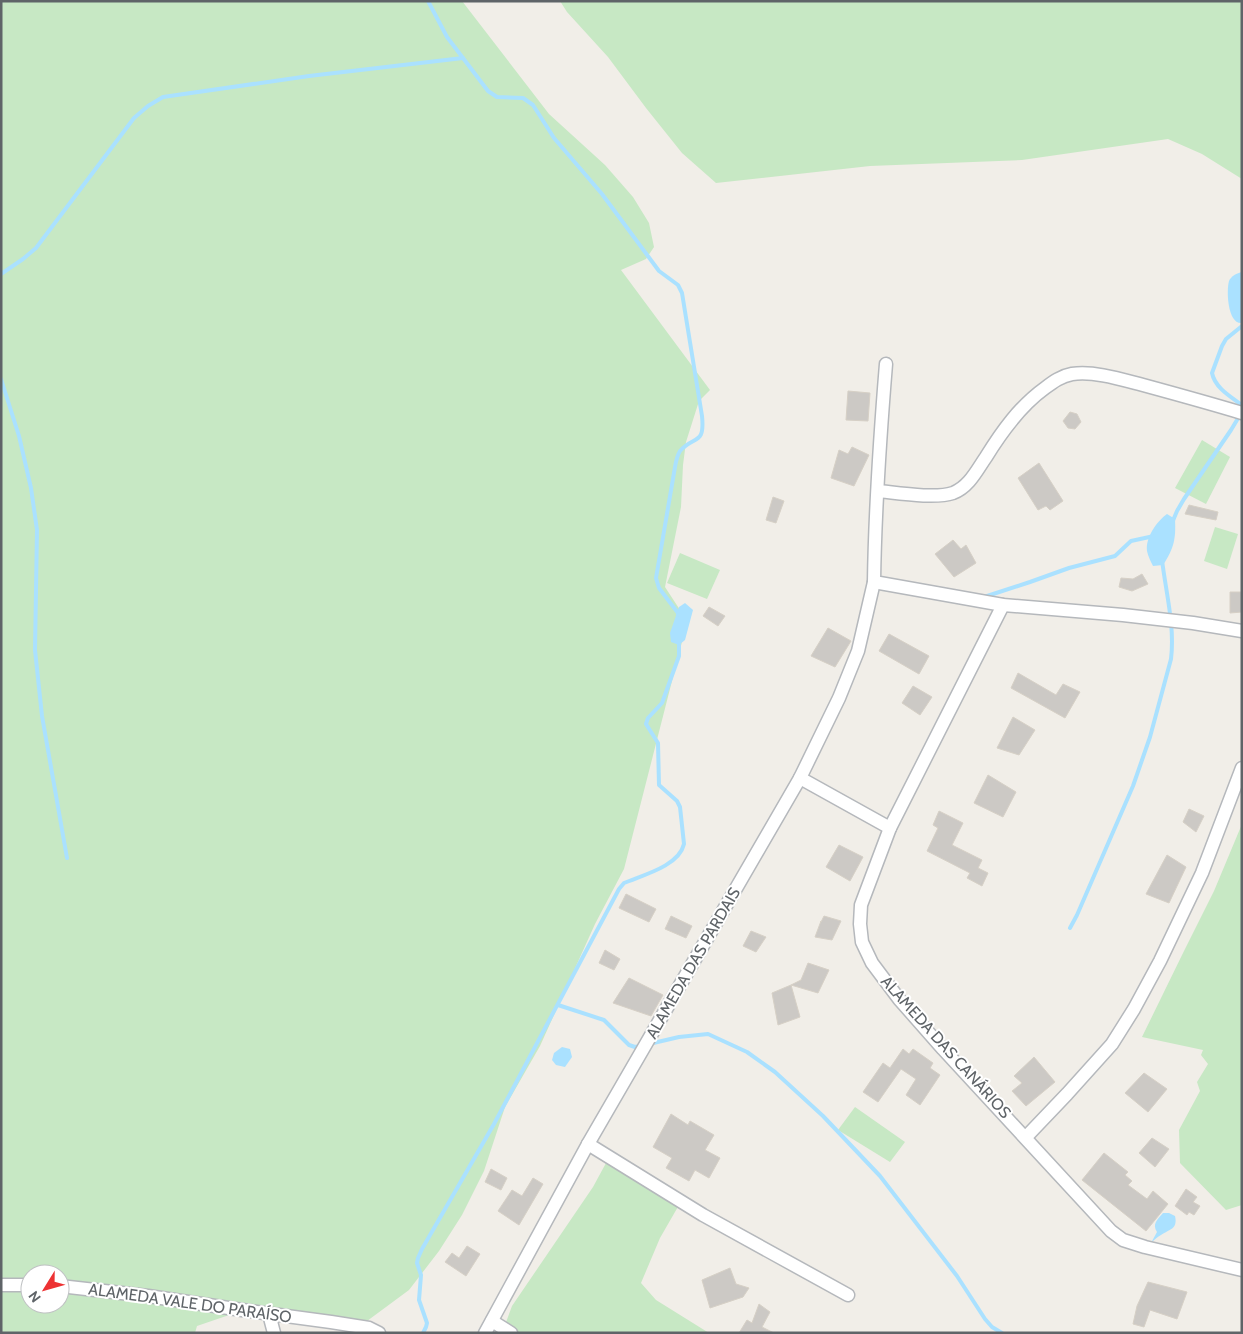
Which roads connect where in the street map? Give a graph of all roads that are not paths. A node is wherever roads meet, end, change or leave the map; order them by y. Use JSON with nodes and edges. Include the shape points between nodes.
{"nodes":[{"id":1,"x":886,"y":364,"type":"dead end"},
{"id":2,"x":1242,"y":413,"type":"edge"},
{"id":3,"x":878,"y":491,"type":"junction"},
{"id":4,"x":874,"y":582,"type":"junction"},
{"id":5,"x":1003,"y":605,"type":"junction"},
{"id":6,"x":1242,"y":631,"type":"edge"},
{"id":7,"x":1242,"y":768,"type":"edge"},
{"id":8,"x":800,"y":778,"type":"junction"},
{"id":9,"x":890,"y":828,"type":"junction"},
{"id":10,"x":1026,"y":1137,"type":"junction"},
{"id":11,"x":588,"y":1144,"type":"junction"},
{"id":12,"x":1242,"y":1270,"type":"edge"},
{"id":13,"x":1,"y":1285,"type":"edge"},
{"id":14,"x":20,"y":1285,"type":"edge"},
{"id":15,"x":70,"y":1287,"type":"edge"},
{"id":16,"x":848,"y":1295,"type":"dead end"},
{"id":17,"x":269,"y":1314,"type":"junction"},
{"id":18,"x":492,"y":1321,"type":"junction"},
{"id":19,"x":274,"y":1333,"type":"edge"},
{"id":20,"x":379,"y":1333,"type":"edge"},
{"id":21,"x":485,"y":1333,"type":"edge"},
{"id":22,"x":511,"y":1333,"type":"edge"}],
"edges":[{"from":1,"to":3,"type":"street","name":"ALAMEDA DAS PARDAIS"},
{"from":2,"to":3,"type":"street","via":[[1112,377],[1071,374],[1058,378],[1032,397],[1013,418],[971,480],[955,492],[924,495]]},
{"from":3,"to":4,"type":"street","name":"ALAMEDA DAS PARDAIS"},
{"from":4,"to":5,"type":"street"},
{"from":4,"to":8,"type":"street","name":"ALAMEDA DAS PARDAIS","via":[[858,651]]},
{"from":5,"to":6,"type":"street","via":[[1123,615]]},
{"from":5,"to":9,"type":"street","name":"ALAMEDA DAS CANÁRIOS"},
{"from":7,"to":10,"type":"street","via":[[1202,873],[1134,1009],[1112,1044]]},
{"from":8,"to":9,"type":"street"},
{"from":8,"to":11,"type":"street","name":"ALAMEDA DAS PARDAIS"},
{"from":9,"to":10,"type":"street","name":"ALAMEDA DAS CANÁRIOS","via":[[861,905],[862,942],[872,963],[899,999]]},
{"from":10,"to":12,"type":"street","name":"ALAMEDA DAS CANÁRIOS","via":[[1111,1231],[1123,1240]]},
{"from":11,"to":16,"type":"street","via":[[703,1215]]},
{"from":11,"to":18,"type":"street","name":"ALAMEDA DAS PARDAIS"},
{"from":13,"to":14,"type":"street"},
{"from":15,"to":17,"type":"street","name":"ALAMEDA VALE DO PARAÍSO"},
{"from":17,"to":19,"type":"street"},
{"from":17,"to":20,"type":"street","name":"ALAMEDA VALE DO PARAÍSO","via":[[341,1323]]},
{"from":18,"to":21,"type":"street","name":"ALAMEDA DAS PARDAIS"},
{"from":18,"to":22,"type":"street"}]}
